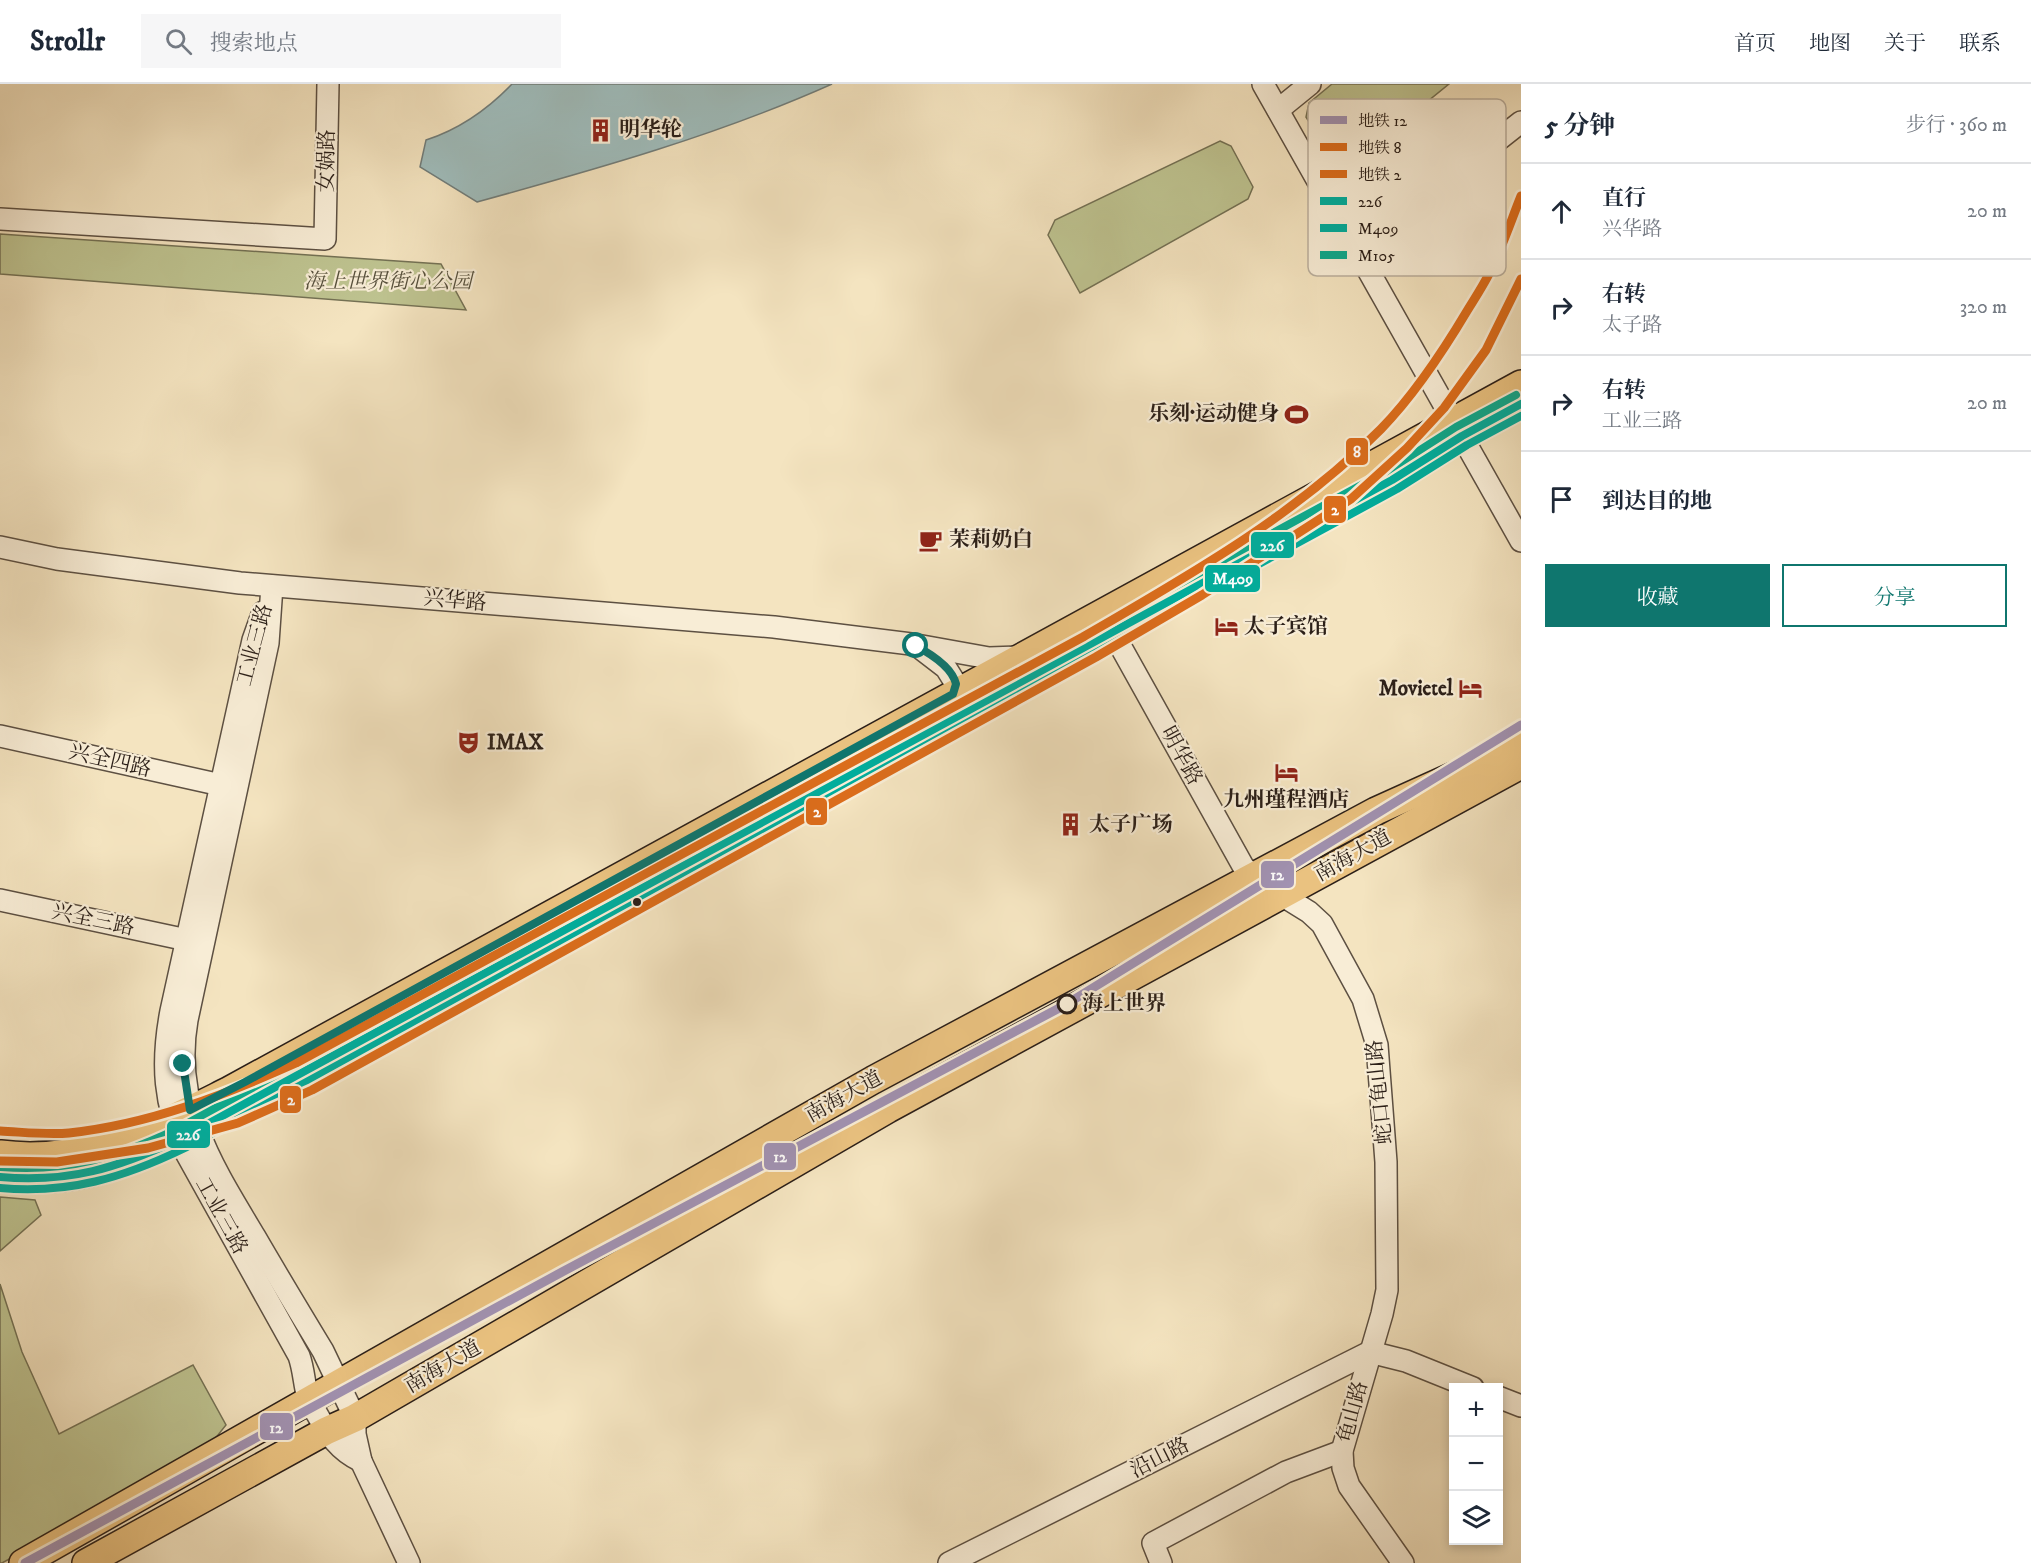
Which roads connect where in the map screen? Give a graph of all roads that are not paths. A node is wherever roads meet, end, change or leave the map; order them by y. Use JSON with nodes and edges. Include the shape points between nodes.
{"nodes":[{"id":1,"x":328,"y":84,"type":"edge"},
{"id":2,"x":1263,"y":84,"type":"edge"},
{"id":3,"x":1310,"y":84,"type":"edge"},
{"id":4,"x":1278,"y":110,"type":"junction"},
{"id":5,"x":1521,"y":122,"type":"edge"},
{"id":6,"x":1506,"y":134,"type":"edge"},
{"id":7,"x":1308,"y":164,"type":"edge"},
{"id":8,"x":0,"y":219,"type":"edge"},
{"id":9,"x":1371,"y":276,"type":"edge"},
{"id":10,"x":1521,"y":384,"type":"edge"},
{"id":11,"x":1521,"y":404,"type":"edge"},
{"id":12,"x":1458,"y":429,"type":"junction"},
{"id":13,"x":1521,"y":541,"type":"edge"},
{"id":14,"x":0,"y":547,"type":"edge"},
{"id":15,"x":272,"y":586,"type":"junction"},
{"id":16,"x":1112,"y":631,"type":"junction"},
{"id":17,"x":911,"y":644,"type":"junction"},
{"id":18,"x":1019,"y":657,"type":"junction"},
{"id":19,"x":953,"y":694,"type":"junction"},
{"id":20,"x":0,"y":736,"type":"edge"},
{"id":21,"x":1521,"y":743,"type":"edge"},
{"id":22,"x":1521,"y":765,"type":"edge"},
{"id":23,"x":221,"y":785,"type":"junction"},
{"id":24,"x":1254,"y":878,"type":"junction"},
{"id":25,"x":1283,"y":895,"type":"junction"},
{"id":26,"x":0,"y":900,"type":"edge"},
{"id":27,"x":187,"y":940,"type":"junction"},
{"id":28,"x":185,"y":1124,"type":"junction"},
{"id":29,"x":0,"y":1154,"type":"edge"},
{"id":30,"x":0,"y":1176,"type":"edge"},
{"id":31,"x":1370,"y":1352,"type":"junction"},
{"id":32,"x":1461,"y":1383,"type":"edge"},
{"id":33,"x":339,"y":1384,"type":"junction"},
{"id":34,"x":1503,"y":1399,"type":"edge"},
{"id":35,"x":308,"y":1400,"type":"junction"},
{"id":36,"x":1521,"y":1406,"type":"edge"},
{"id":37,"x":355,"y":1418,"type":"junction"},
{"id":38,"x":326,"y":1431,"type":"junction"},
{"id":39,"x":1342,"y":1451,"type":"junction"},
{"id":40,"x":361,"y":1461,"type":"junction"},
{"id":41,"x":23,"y":1563,"type":"edge"},
{"id":42,"x":86,"y":1563,"type":"edge"},
{"id":43,"x":409,"y":1563,"type":"edge"},
{"id":44,"x":949,"y":1563,"type":"edge"},
{"id":45,"x":1161,"y":1563,"type":"edge"},
{"id":46,"x":1403,"y":1563,"type":"edge"}],
"edges":[{"from":1,"to":8,"type":"street","name":"女娲路","via":[[325,239]]},
{"from":2,"to":4,"type":"street"},
{"from":3,"to":4,"type":"street"},
{"from":4,"to":7,"type":"street"},
{"from":5,"to":6,"type":"street"},
{"from":9,"to":12,"type":"street"},
{"from":10,"to":12,"type":"main road"},
{"from":11,"to":12,"type":"main road"},
{"from":12,"to":13,"type":"street"},
{"from":12,"to":16,"type":"main road","via":[[1392,480]]},
{"from":12,"to":18,"type":"main road"},
{"from":14,"to":15,"type":"street","name":"兴华路","via":[[57,559]]},
{"from":15,"to":17,"type":"street","name":"兴华路","via":[[774,627]]},
{"from":15,"to":23,"type":"street","name":"工业三路","via":[[253,639]]},
{"from":15,"to":28,"type":"street","name":"工业三路","via":[[268,643],[185,1030]]},
{"from":16,"to":24,"type":"street","name":"明华路","via":[[1235,852]]},
{"from":16,"to":28,"type":"main road"},
{"from":17,"to":18,"type":"street","name":"兴华路","via":[[989,657]]},
{"from":17,"to":19,"type":"street","name":"兴华路","via":[[950,672],[956,684]]},
{"from":18,"to":19,"type":"main road"},
{"from":19,"to":28,"type":"main road","via":[[255,1077]]},
{"from":20,"to":23,"type":"street","name":"兴全四路"},
{"from":21,"to":24,"type":"main road","name":"南海大道","via":[[1376,811]]},
{"from":22,"to":25,"type":"main road","name":"南海大道"},
{"from":23,"to":27,"type":"street","name":"工业三路"},
{"from":24,"to":25,"type":"street","name":"蛇口龟山路"},
{"from":24,"to":33,"type":"main road","name":"南海大道","via":[[873,1080]]},
{"from":25,"to":31,"type":"street","name":"蛇口龟山路","via":[[1322,924],[1363,999],[1377,1045],[1386,1162],[1387,1290]]},
{"from":25,"to":37,"type":"main road","name":"南海大道","via":[[888,1109]]},
{"from":26,"to":27,"type":"street","name":"兴全三路"},
{"from":27,"to":28,"type":"street","name":"工业三路","via":[[165,1057],[166,1088]]},
{"from":28,"to":29,"type":"main road","via":[[90,1149],[36,1156]]},
{"from":28,"to":30,"type":"main road","via":[[116,1167],[76,1177],[40,1180]]},
{"from":28,"to":33,"type":"street","name":"工业三路","via":[[323,1351]]},
{"from":28,"to":35,"type":"street","name":"工业三路","via":[[199,1178],[296,1349]]},
{"from":31,"to":32,"type":"street","via":[[1406,1361]]},
{"from":31,"to":39,"type":"street","name":"龟山路"},
{"from":31,"to":44,"type":"street","name":"沿山路"},
{"from":33,"to":35,"type":"main road","name":"南海大道"},
{"from":33,"to":37,"type":"street","name":"工业三路"},
{"from":34,"to":36,"type":"street"},
{"from":35,"to":38,"type":"street","name":"工业三路"},
{"from":35,"to":41,"type":"main road","name":"南海大道"},
{"from":37,"to":38,"type":"main road","name":"南海大道"},
{"from":37,"to":40,"type":"street","name":"工业三路"},
{"from":38,"to":40,"type":"street","name":"工业三路","via":[[349,1456]]},
{"from":38,"to":42,"type":"main road","name":"南海大道"},
{"from":39,"to":45,"type":"street","via":[[1286,1472],[1153,1543]]},
{"from":39,"to":46,"type":"street","name":"龟山路","via":[[1349,1486]]},
{"from":40,"to":43,"type":"street","name":"工业三路"}]}
